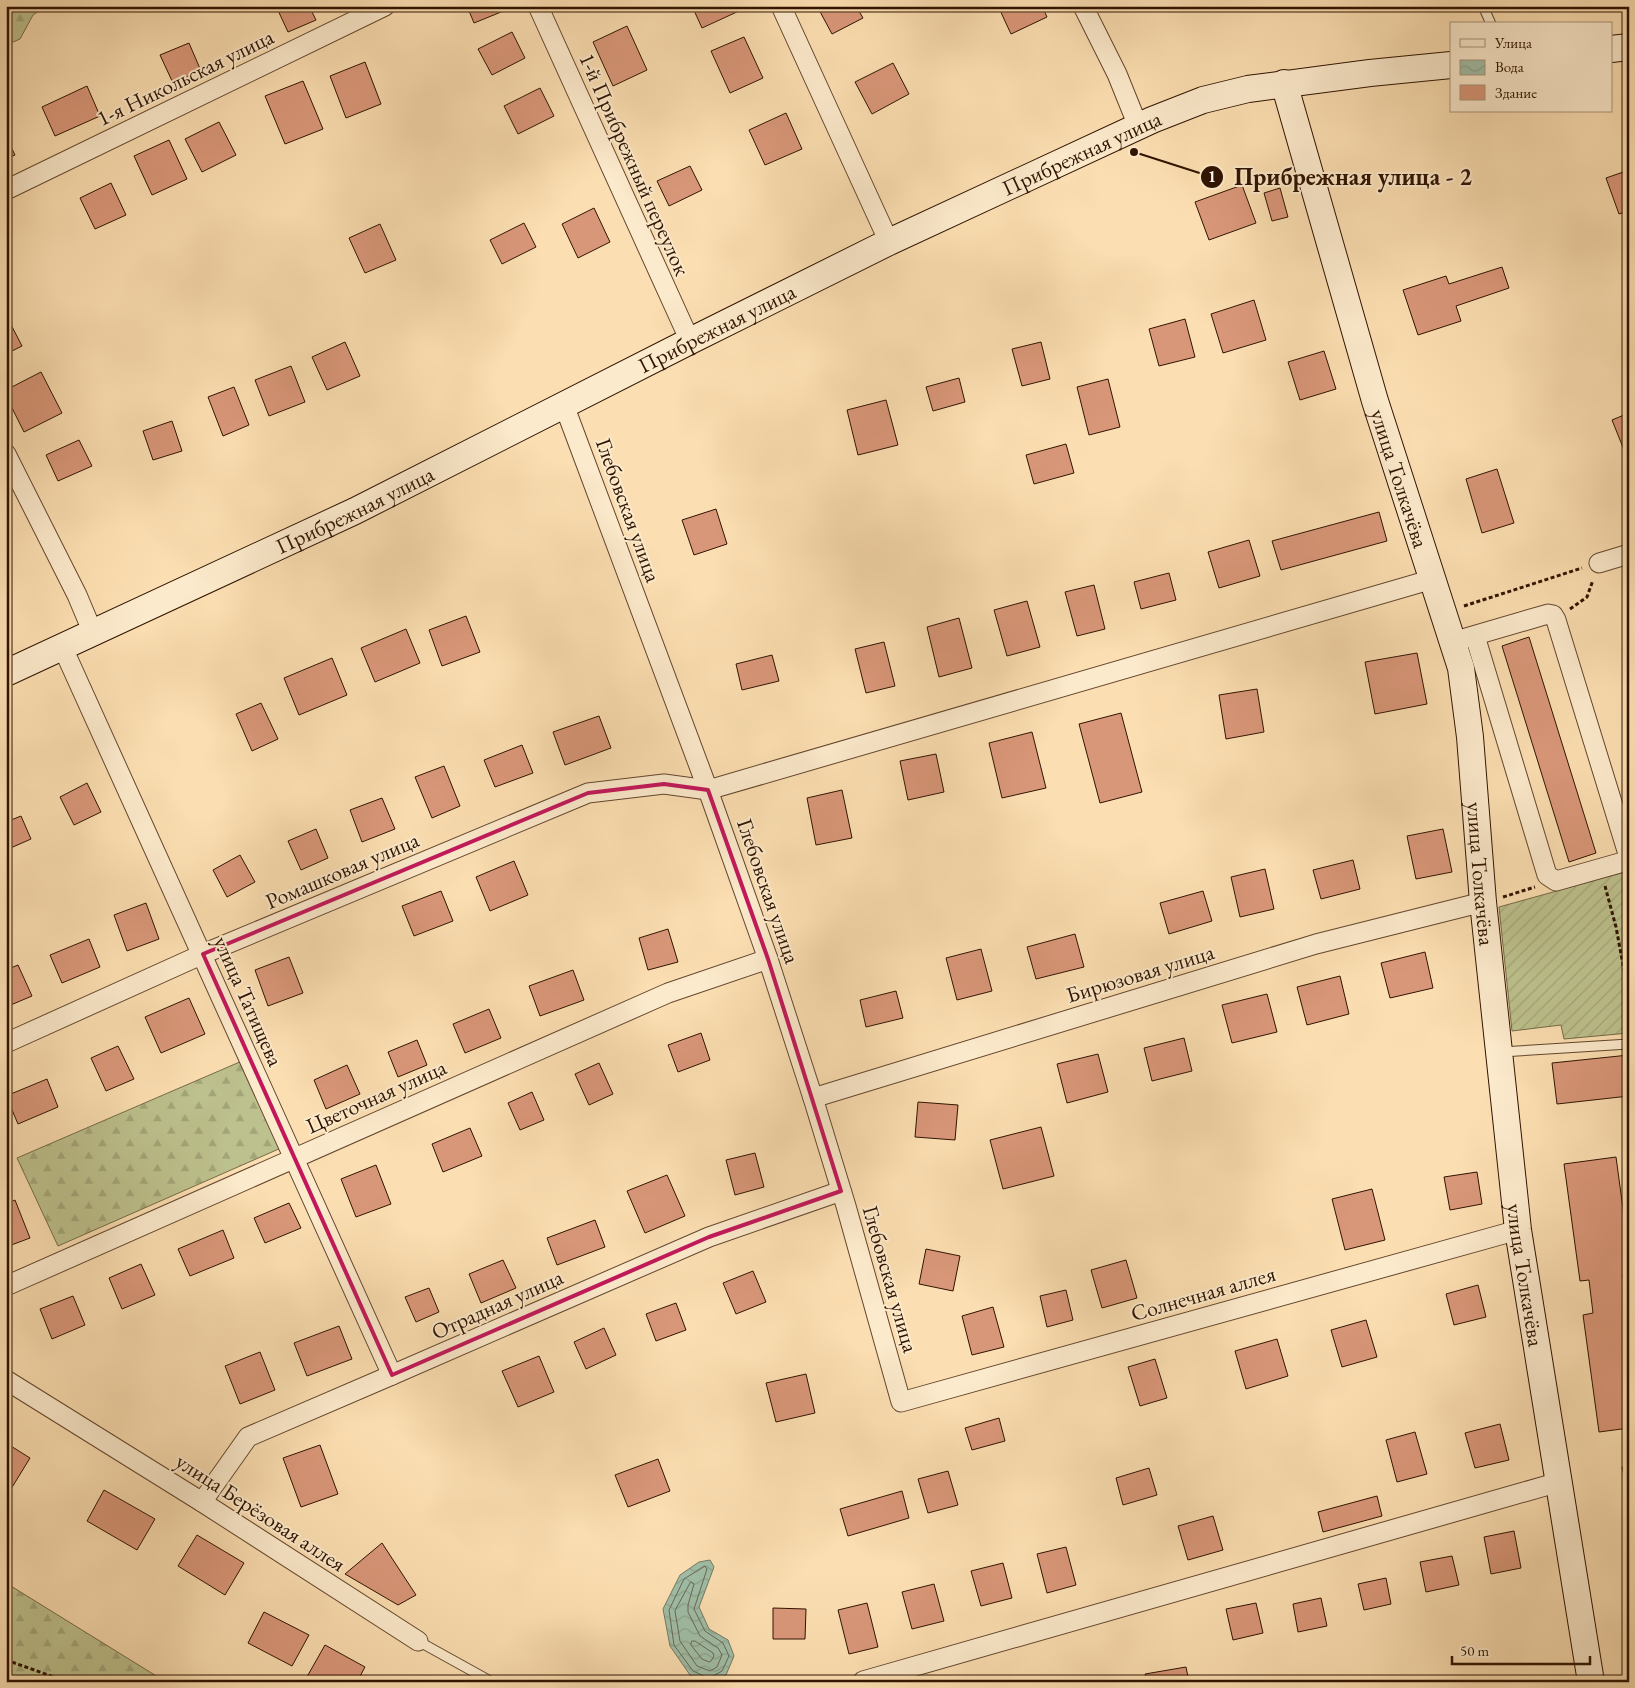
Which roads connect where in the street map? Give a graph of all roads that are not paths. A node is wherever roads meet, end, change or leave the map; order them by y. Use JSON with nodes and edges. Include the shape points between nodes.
{"nodes":[{"id":1,"x":385,"y":6,"type":"edge"},
{"id":2,"x":538,"y":6,"type":"edge"},
{"id":3,"x":781,"y":6,"type":"edge"},
{"id":4,"x":1083,"y":6,"type":"edge"},
{"id":5,"x":1483,"y":6,"type":"edge"},
{"id":6,"x":1490,"y":22,"type":"edge"},
{"id":7,"x":1629,"y":47,"type":"edge"},
{"id":8,"x":1612,"y":49,"type":"edge"},
{"id":9,"x":1450,"y":65,"type":"edge"},
{"id":10,"x":1284,"y":83,"type":"junction"},
{"id":11,"x":1138,"y":126,"type":"junction"},
{"id":12,"x":6,"y":190,"type":"edge"},
{"id":13,"x":889,"y":242,"type":"junction"},
{"id":14,"x":690,"y":341,"type":"junction"},
{"id":15,"x":564,"y":404,"type":"junction"},
{"id":16,"x":6,"y":454,"type":"edge"},
{"id":17,"x":1629,"y":554,"type":"edge"},
{"id":18,"x":1599,"y":563,"type":"road end"},
{"id":19,"x":1433,"y":579,"type":"junction"},
{"id":20,"x":93,"y":633,"type":"junction"},
{"id":21,"x":1463,"y":639,"type":"junction"},
{"id":22,"x":62,"y":646,"type":"junction"},
{"id":23,"x":6,"y":673,"type":"edge"},
{"id":24,"x":708,"y":790,"type":"junction"},
{"id":25,"x":1622,"y":813,"type":"edge"},
{"id":26,"x":1483,"y":902,"type":"junction"},
{"id":27,"x":203,"y":954,"type":"junction"},
{"id":28,"x":768,"y":959,"type":"junction"},
{"id":29,"x":6,"y":1043,"type":"edge"},
{"id":30,"x":1629,"y":1044,"type":"edge"},
{"id":31,"x":1498,"y":1052,"type":"junction"},
{"id":32,"x":813,"y":1098,"type":"junction"},
{"id":33,"x":293,"y":1158,"type":"junction"},
{"id":34,"x":841,"y":1191,"type":"junction"},
{"id":35,"x":1518,"y":1230,"type":"junction"},
{"id":36,"x":6,"y":1286,"type":"edge"},
{"id":37,"x":392,"y":1375,"type":"junction"},
{"id":38,"x":6,"y":1380,"type":"edge"},
{"id":39,"x":901,"y":1402,"type":"joint"},
{"id":40,"x":1559,"y":1482,"type":"junction"},
{"id":41,"x":202,"y":1502,"type":"junction"},
{"id":42,"x":418,"y":1641,"type":"joint"},
{"id":43,"x":863,"y":1681,"type":"edge"},
{"id":44,"x":492,"y":1682,"type":"edge"},
{"id":45,"x":1591,"y":1682,"type":"edge"}],
"edges":[{"from":1,"to":12,"type":"street","name":"1-я Никольская улица"},
{"from":2,"to":14,"type":"street","name":"1-й Прибрежный переулок"},
{"from":3,"to":13,"type":"street"},
{"from":4,"to":11,"type":"street","via":[[1117,74]]},
{"from":5,"to":6,"type":"lane"},
{"from":7,"to":8,"type":"street"},
{"from":9,"to":10,"type":"street","name":"Прибрежная улица"},
{"from":10,"to":11,"type":"street","name":"Прибрежная улица","via":[[1248,88],[1203,100]]},
{"from":10,"to":19,"type":"street","name":"улица Толкачёва","via":[[1375,400]]},
{"from":11,"to":13,"type":"street","name":"Прибрежная улица"},
{"from":13,"to":14,"type":"street","name":"Прибрежная улица"},
{"from":14,"to":15,"type":"street","name":"Прибрежная улица"},
{"from":15,"to":20,"type":"street","name":"Прибрежная улица","via":[[355,511]]},
{"from":15,"to":24,"type":"street","name":"Глебовская улица"},
{"from":16,"to":20,"type":"street"},
{"from":17,"to":18,"type":"street"},
{"from":19,"to":21,"type":"street","name":"улица Толкачёва","via":[[1444,612]]},
{"from":19,"to":24,"type":"street"},
{"from":20,"to":22,"type":"street","name":"Прибрежная улица"},
{"from":21,"to":25,"type":"street","via":[[1553,615]]},
{"from":21,"to":25,"type":"street","via":[[1547,875],[1556,881],[1627,859]]},
{"from":21,"to":26,"type":"street","name":"улица Толкачёва","via":[[1461,668],[1470,737]]},
{"from":22,"to":23,"type":"street","name":"Прибрежная улица"},
{"from":22,"to":27,"type":"street","name":"улица Татищева"},
{"from":24,"to":27,"type":"street","name":"Ромашковая улица","via":[[664,784],[588,793]]},
{"from":24,"to":28,"type":"street","name":"Глебовская улица"},
{"from":26,"to":31,"type":"street","name":"улица Толкачёва"},
{"from":26,"to":32,"type":"street","name":"Бирюзовая улица","via":[[1316,944]]},
{"from":27,"to":29,"type":"street","name":"Ромашковая улица"},
{"from":27,"to":33,"type":"street","name":"улица Татищева"},
{"from":28,"to":32,"type":"street","name":"Глебовская улица"},
{"from":28,"to":33,"type":"street","name":"Цветочная улица","via":[[668,993]]},
{"from":30,"to":31,"type":"lane"},
{"from":31,"to":35,"type":"street","name":"улица Толкачёва"},
{"from":32,"to":34,"type":"street","name":"Глебовская улица"},
{"from":33,"to":36,"type":"street","name":"Цветочная улица"},
{"from":33,"to":37,"type":"street","name":"улица Татищева"},
{"from":34,"to":37,"type":"street","name":"Отрадная улица","via":[[709,1237]]},
{"from":34,"to":39,"type":"street","name":"Глебовская улица"},
{"from":35,"to":39,"type":"street","name":"Солнечная аллея"},
{"from":35,"to":40,"type":"street","name":"улица Толкачёва"},
{"from":37,"to":41,"type":"street","name":"Отрадная улица","via":[[248,1436]]},
{"from":38,"to":41,"type":"street","name":"улица Берёзовая аллея"},
{"from":40,"to":43,"type":"street"},
{"from":40,"to":45,"type":"street","name":"улица Толкачёва"},
{"from":41,"to":42,"type":"street","name":"улица Берёзовая аллея"},
{"from":42,"to":44,"type":"lane","name":"улица Берёзовая аллея"}]}
